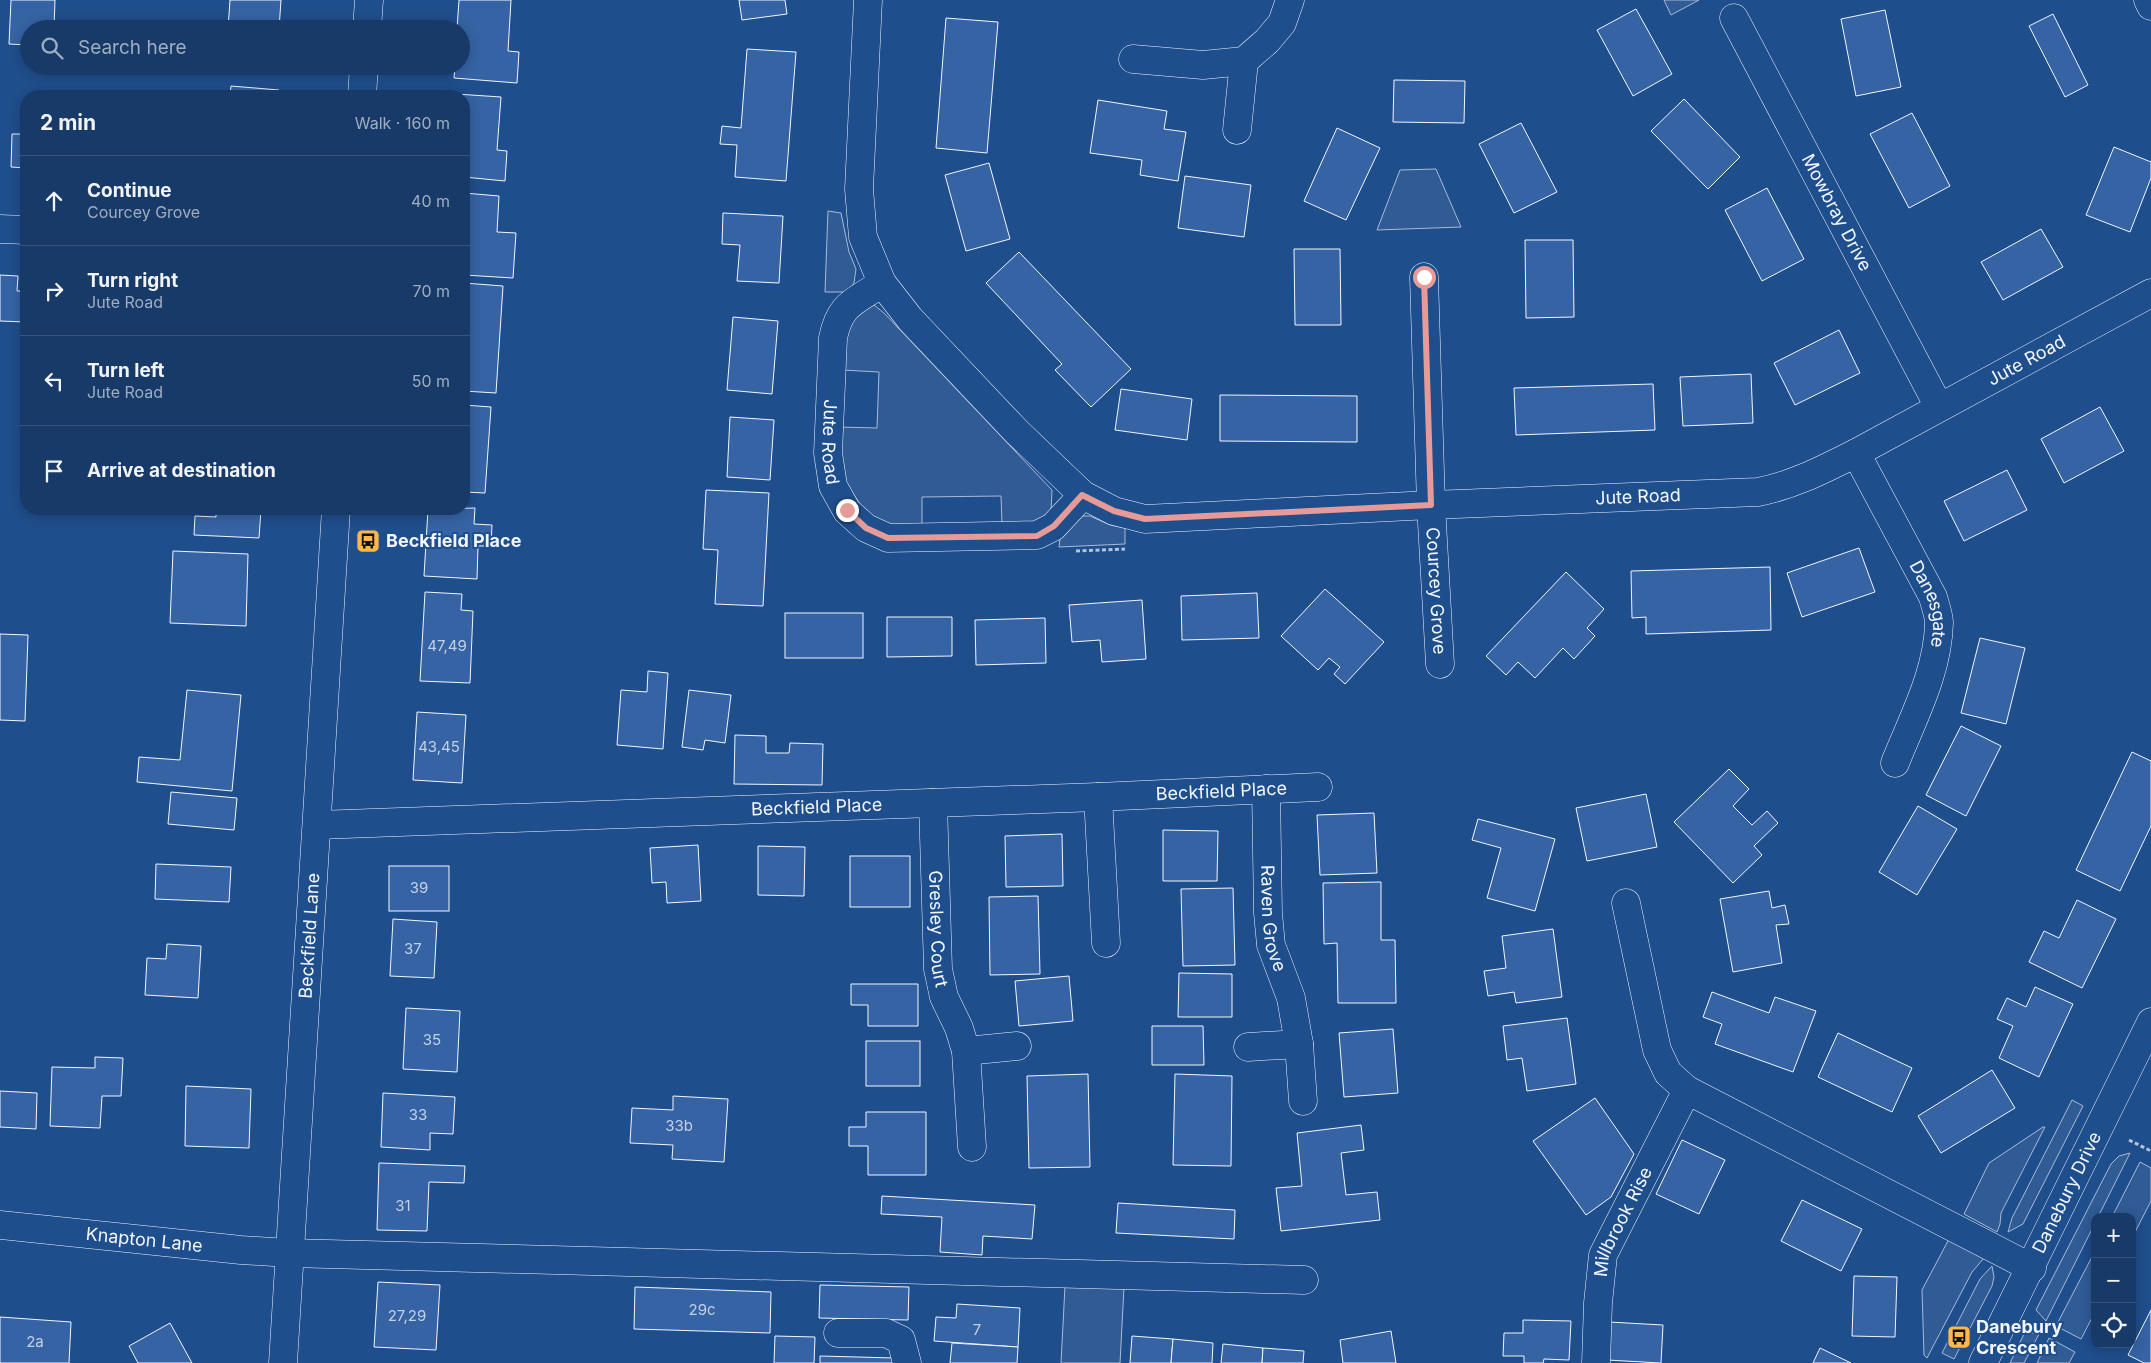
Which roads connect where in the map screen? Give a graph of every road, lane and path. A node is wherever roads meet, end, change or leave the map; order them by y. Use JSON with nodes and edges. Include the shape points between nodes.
{"nodes":[{"id":1,"x":369,"y":0,"type":"edge"},
{"id":2,"x":868,"y":0,"type":"edge"},
{"id":3,"x":1290,"y":0,"type":"edge"},
{"id":4,"x":2148,"y":0,"type":"edge"},
{"id":5,"x":2151,"y":6,"type":"edge"},
{"id":6,"x":1734,"y":18,"type":"dead end"},
{"id":7,"x":368,"y":20,"type":"edge"},
{"id":8,"x":1133,"y":59,"type":"dead end"},
{"id":9,"x":1244,"y":61,"type":"junction"},
{"id":10,"x":363,"y":75,"type":"edge"},
{"id":11,"x":362,"y":90,"type":"edge"},
{"id":12,"x":1237,"y":130,"type":"dead end"},
{"id":13,"x":0,"y":229,"type":"edge"},
{"id":14,"x":20,"y":230,"type":"edge"},
{"id":15,"x":1424,"y":277,"type":"dead end"},
{"id":16,"x":882,"y":283,"type":"junction"},
{"id":17,"x":2151,"y":293,"type":"edge"},
{"id":18,"x":1940,"y":407,"type":"junction"},
{"id":19,"x":1856,"y":453,"type":"junction"},
{"id":20,"x":1082,"y":495,"type":"junction"},
{"id":21,"x":1431,"y":505,"type":"junction"},
{"id":22,"x":336,"y":515,"type":"edge"},
{"id":23,"x":1440,"y":664,"type":"dead end"},
{"id":24,"x":1895,"y":763,"type":"dead end"},
{"id":25,"x":1318,"y":787,"type":"dead end"},
{"id":26,"x":1266,"y":790,"type":"junction"},
{"id":27,"x":1098,"y":797,"type":"junction"},
{"id":28,"x":933,"y":803,"type":"junction"},
{"id":29,"x":317,"y":825,"type":"junction"},
{"id":30,"x":1626,"y":903,"type":"dead end"},
{"id":31,"x":1106,"y":943,"type":"dead end"},
{"id":32,"x":2151,"y":1022,"type":"edge"},
{"id":33,"x":1298,"y":1044,"type":"junction"},
{"id":34,"x":1018,"y":1046,"type":"dead end"},
{"id":35,"x":1248,"y":1046,"type":"dead end"},
{"id":36,"x":966,"y":1051,"type":"junction"},
{"id":37,"x":1687,"y":1090,"type":"junction"},
{"id":38,"x":1303,"y":1100,"type":"dead end"},
{"id":39,"x":972,"y":1147,"type":"dead end"},
{"id":40,"x":0,"y":1225,"type":"edge"},
{"id":41,"x":289,"y":1253,"type":"junction"},
{"id":42,"x":2032,"y":1268,"type":"junction"},
{"id":43,"x":1304,"y":1280,"type":"dead end"},
{"id":44,"x":838,"y":1333,"type":"dead end"},
{"id":45,"x":283,"y":1363,"type":"edge"},
{"id":46,"x":907,"y":1363,"type":"edge"},
{"id":47,"x":1596,"y":1363,"type":"edge"},
{"id":48,"x":1983,"y":1363,"type":"edge"}],
"edges":[{"from":1,"to":7,"type":"street"},
{"from":2,"to":16,"type":"street","name":"Jute Road","via":[[859,189],[863,237]]},
{"from":3,"to":9,"type":"street","via":[[1282,23]]},
{"from":4,"to":5,"type":"street"},
{"from":6,"to":18,"type":"street","name":"Mowbray Drive"},
{"from":8,"to":9,"type":"street","via":[[1203,65]]},
{"from":9,"to":12,"type":"street"},
{"from":10,"to":11,"type":"street"},
{"from":13,"to":14,"type":"street"},
{"from":15,"to":21,"type":"street","name":"Courcey Grove"},
{"from":16,"to":20,"type":"street","name":"Jute Road","via":[[910,319]]},
{"from":16,"to":20,"type":"street","name":"Jute Road","via":[[843,309],[836,320],[833,338],[828,453],[833,486],[847,510],[866,528],[888,538],[1037,536],[1054,526]]},
{"from":17,"to":18,"type":"street","name":"Jute Road"},
{"from":18,"to":19,"type":"street","name":"Jute Road"},
{"from":19,"to":21,"type":"street","name":"Jute Road","via":[[1808,478],[1758,492]]},
{"from":19,"to":24,"type":"street","name":"Danesgate","via":[[1934,597],[1939,621],[1937,651],[1927,684]]},
{"from":20,"to":21,"type":"street","name":"Jute Road","via":[[1114,511],[1145,519]]},
{"from":21,"to":23,"type":"street","name":"Courcey Grove"},
{"from":22,"to":29,"type":"street","name":"Beckfield Lane"},
{"from":25,"to":26,"type":"street","name":"Beckfield Place"},
{"from":26,"to":27,"type":"street","name":"Beckfield Place"},
{"from":26,"to":33,"type":"street","name":"Raven Grove","via":[[1271,945],[1291,998]]},
{"from":27,"to":28,"type":"street","name":"Beckfield Place"},
{"from":27,"to":31,"type":"street"},
{"from":28,"to":29,"type":"street","name":"Beckfield Place"},
{"from":28,"to":36,"type":"street","name":"Gresley Court","via":[[938,969],[944,997]]},
{"from":29,"to":41,"type":"street","name":"Beckfield Lane"},
{"from":30,"to":37,"type":"street","via":[[1657,1050],[1668,1073]]},
{"from":32,"to":42,"type":"street","name":"Danebury Drive"},
{"from":33,"to":35,"type":"street"},
{"from":33,"to":38,"type":"street","name":"Raven Grove"},
{"from":34,"to":36,"type":"street"},
{"from":36,"to":39,"type":"street","name":"Gresley Court"},
{"from":37,"to":42,"type":"street"},
{"from":37,"to":47,"type":"street","name":"Millbrook Rise","via":[[1603,1255]]},
{"from":40,"to":41,"type":"street","name":"Knapton Lane"},
{"from":41,"to":43,"type":"street","name":"Knapton Lane"},
{"from":41,"to":45,"type":"street","name":"Beckfield Lane"},
{"from":42,"to":48,"type":"street","name":"Danebury Drive"},
{"from":44,"to":46,"type":"street","via":[[886,1333],[901,1340]]}]}
